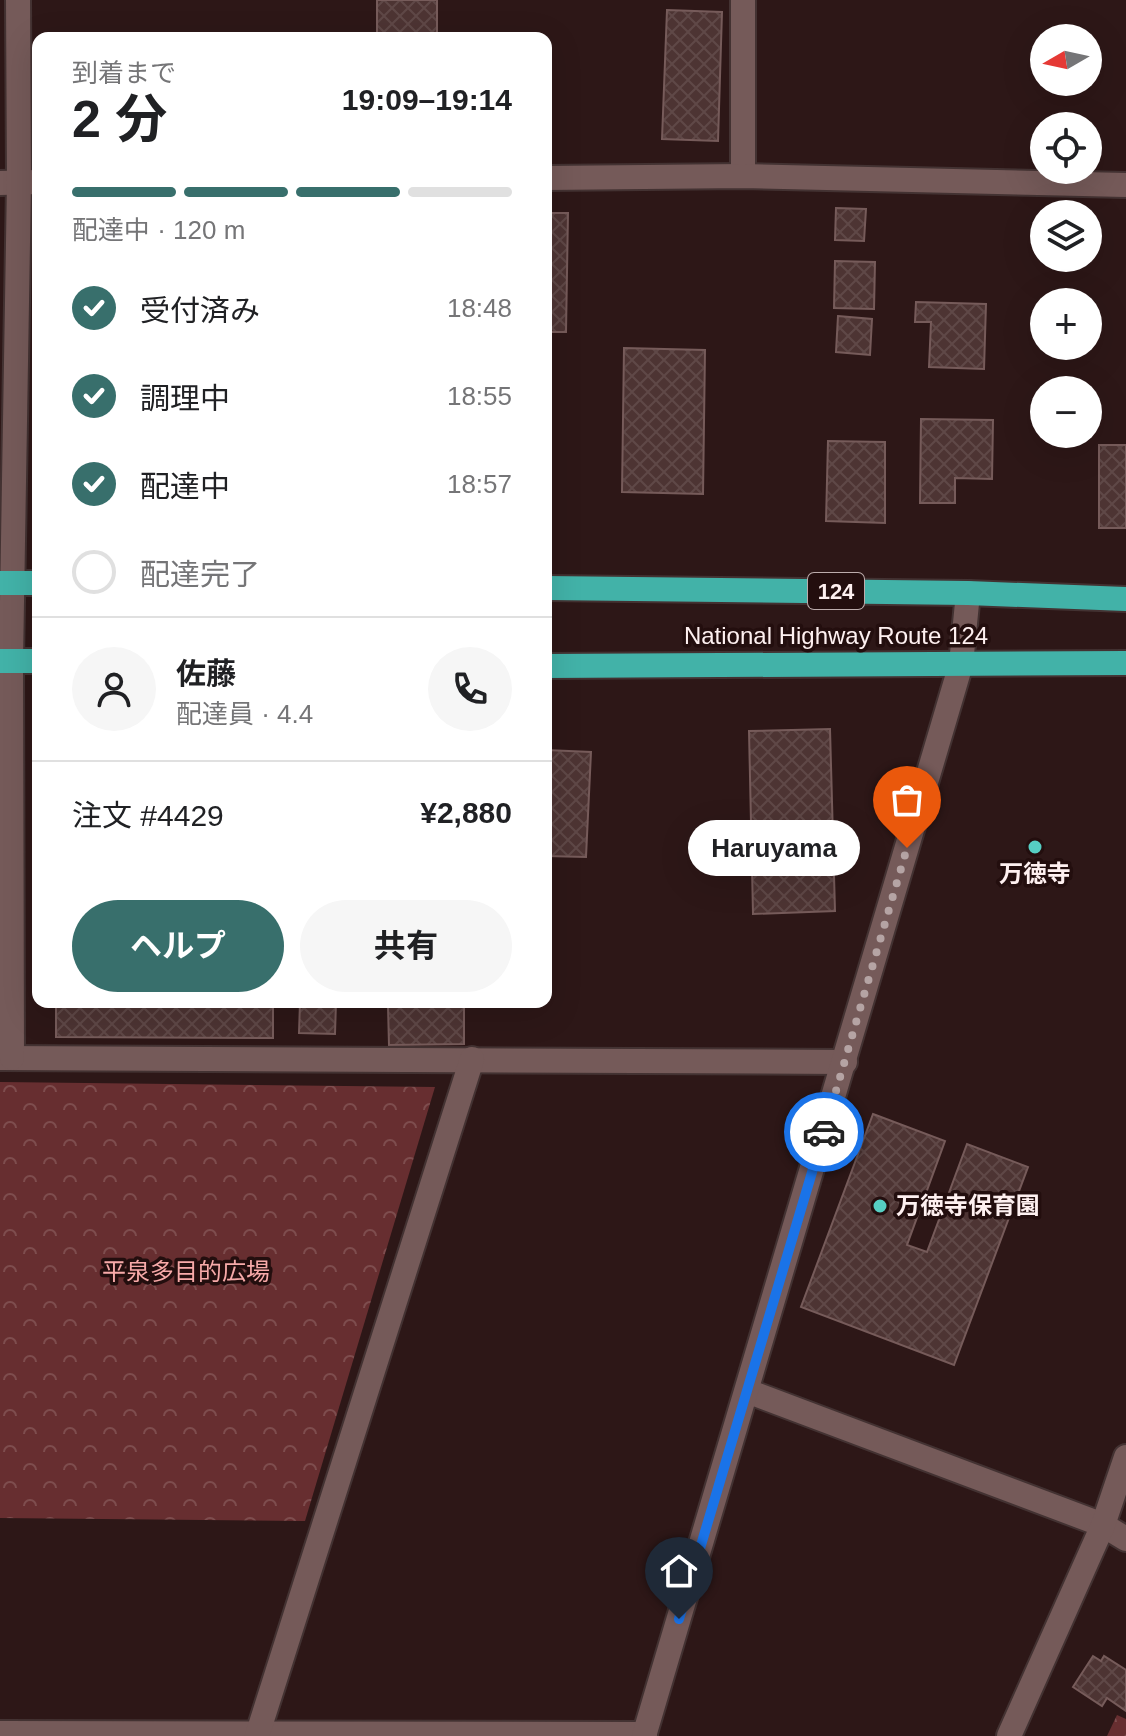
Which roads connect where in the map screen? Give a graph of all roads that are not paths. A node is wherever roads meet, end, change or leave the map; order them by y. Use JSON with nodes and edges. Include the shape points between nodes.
{"nodes":[{"id":1,"x":18,"y":0,"type":"edge"},
{"id":2,"x":743,"y":0,"type":"edge"},
{"id":3,"x":743,"y":176,"type":"junction"},
{"id":4,"x":552,"y":178,"type":"edge"},
{"id":5,"x":19,"y":183,"type":"edge"},
{"id":6,"x":1126,"y":185,"type":"edge"},
{"id":7,"x":6,"y":583,"type":"edge"},
{"id":8,"x":32,"y":583,"type":"edge"},
{"id":9,"x":552,"y":588,"type":"edge"},
{"id":10,"x":968,"y":593,"type":"junction"},
{"id":11,"x":1126,"y":599,"type":"edge"},
{"id":12,"x":5,"y":661,"type":"edge"},
{"id":13,"x":32,"y":661,"type":"edge"},
{"id":14,"x":1126,"y":663,"type":"edge"},
{"id":15,"x":961,"y":664,"type":"junction"},
{"id":16,"x":552,"y":666,"type":"edge"},
{"id":17,"x":6,"y":1058,"type":"edge"},
{"id":18,"x":472,"y":1059,"type":"junction"},
{"id":19,"x":845,"y":1062,"type":"junction"},
{"id":20,"x":747,"y":1391,"type":"junction"},
{"id":21,"x":1126,"y":1457,"type":"edge"},
{"id":22,"x":1103,"y":1525,"type":"junction"},
{"id":23,"x":1126,"y":1539,"type":"edge"},
{"id":24,"x":0,"y":1733,"type":"edge"},
{"id":25,"x":258,"y":1734,"type":"edge"},
{"id":26,"x":644,"y":1735,"type":"edge"},
{"id":27,"x":1009,"y":1736,"type":"edge"}],
"edges":[{"from":1,"to":5,"type":"street"},
{"from":2,"to":3,"type":"street"},
{"from":3,"to":4,"type":"street"},
{"from":3,"to":6,"type":"street"},
{"from":5,"to":7,"type":"street"},
{"from":7,"to":8,"type":"highway"},
{"from":7,"to":12,"type":"street"},
{"from":9,"to":10,"type":"highway","name":"National Highway Route 124","number":"124"},
{"from":10,"to":11,"type":"highway","name":"National Highway Route 124","number":"124"},
{"from":10,"to":15,"type":"street"},
{"from":12,"to":13,"type":"highway"},
{"from":12,"to":17,"type":"street"},
{"from":14,"to":15,"type":"highway","name":"National Highway Route 124"},
{"from":15,"to":16,"type":"highway","name":"National Highway Route 124"},
{"from":15,"to":19,"type":"street"},
{"from":17,"to":18,"type":"street"},
{"from":18,"to":19,"type":"street"},
{"from":18,"to":25,"type":"street"},
{"from":19,"to":20,"type":"street"},
{"from":20,"to":22,"type":"street"},
{"from":20,"to":26,"type":"street"},
{"from":21,"to":22,"type":"street"},
{"from":22,"to":23,"type":"street"},
{"from":22,"to":27,"type":"street"},
{"from":24,"to":25,"type":"street"},
{"from":25,"to":26,"type":"street"}]}
